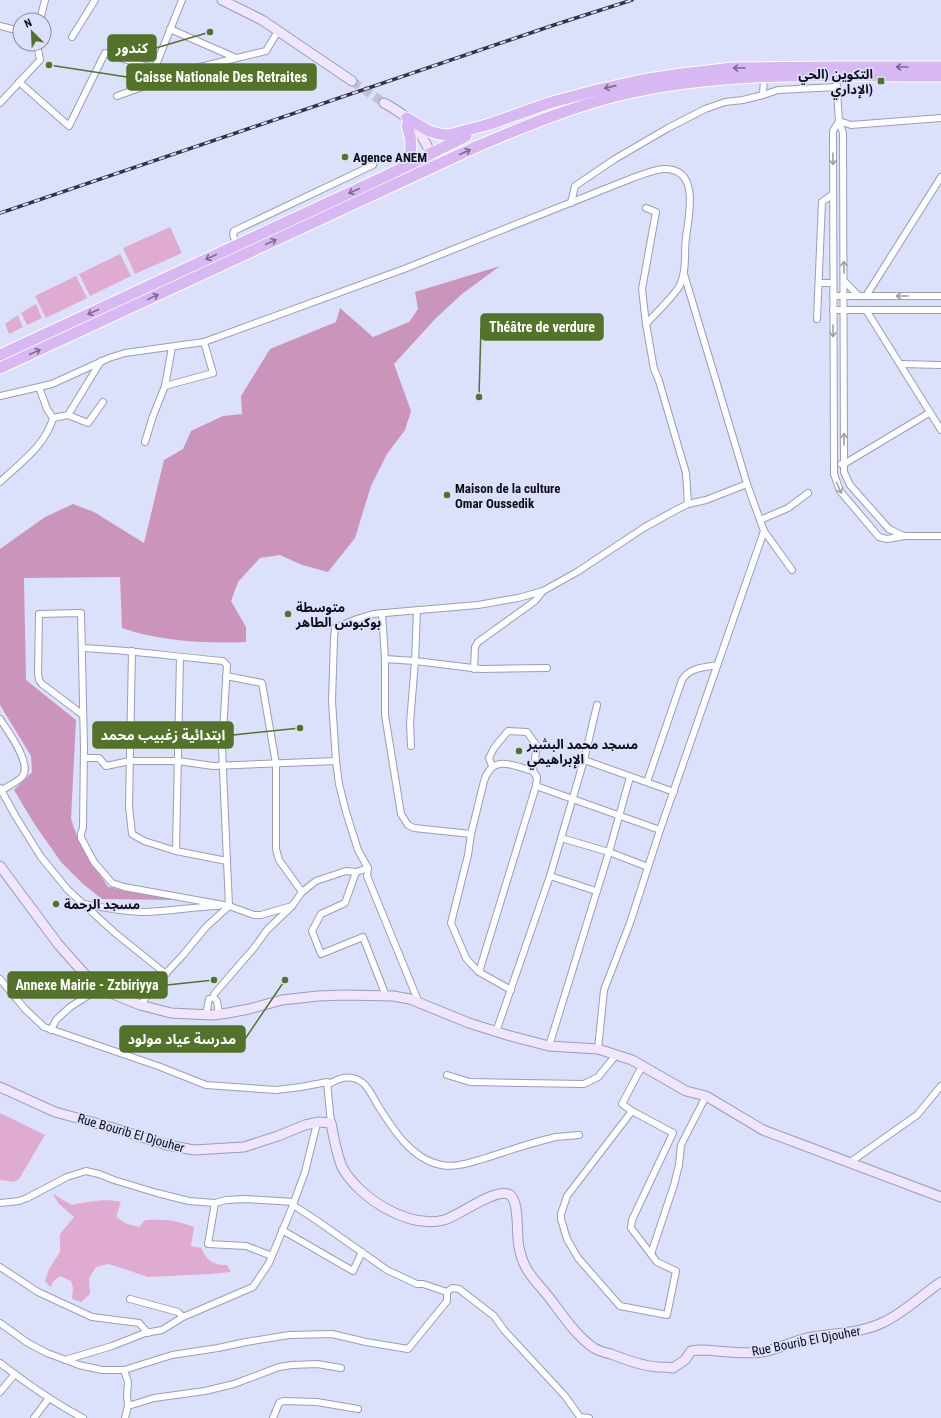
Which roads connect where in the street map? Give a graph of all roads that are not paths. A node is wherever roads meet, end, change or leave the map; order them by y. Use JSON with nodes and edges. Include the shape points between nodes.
{"nodes":[{"id":1,"x":45,"y":0,"type":"edge"},
{"id":2,"x":95,"y":0,"type":"edge"},
{"id":3,"x":182,"y":0,"type":"edge"},
{"id":4,"x":222,"y":0,"type":"edge"},
{"id":5,"x":42,"y":12,"type":"edge"},
{"id":6,"x":0,"y":26,"type":"edge"},
{"id":7,"x":12,"y":29,"type":"edge"},
{"id":8,"x":170,"y":29,"type":"junction"},
{"id":9,"x":278,"y":31,"type":"junction"},
{"id":10,"x":72,"y":37,"type":"dead end"},
{"id":11,"x":38,"y":52,"type":"edge"},
{"id":12,"x":236,"y":58,"type":"junction"},
{"id":13,"x":941,"y":67,"type":"edge"},
{"id":14,"x":155,"y":69,"type":"junction"},
{"id":15,"x":819,"y":76,"type":"junction"},
{"id":16,"x":941,"y":76,"type":"edge"},
{"id":17,"x":764,"y":77,"type":"junction"},
{"id":18,"x":151,"y":78,"type":"junction"},
{"id":19,"x":352,"y":81,"type":"tunnel mouth"},
{"id":20,"x":837,"y":81,"type":"junction"},
{"id":21,"x":19,"y":82,"type":"junction"},
{"id":22,"x":820,"y":88,"type":"junction"},
{"id":23,"x":763,"y":95,"type":"junction"},
{"id":24,"x":117,"y":96,"type":"dead end"},
{"id":25,"x":0,"y":103,"type":"edge"},
{"id":26,"x":941,"y":118,"type":"edge"},
{"id":27,"x":839,"y":121,"type":"junction"},
{"id":28,"x":407,"y":122,"type":"junction"},
{"id":29,"x":490,"y":124,"type":"junction"},
{"id":30,"x":432,"y":157,"type":"junction"},
{"id":31,"x":374,"y":165,"type":"dead end"},
{"id":32,"x":405,"y":166,"type":"junction"},
{"id":33,"x":941,"y":177,"type":"edge"},
{"id":34,"x":938,"y":187,"type":"edge"},
{"id":35,"x":833,"y":194,"type":"junction"},
{"id":36,"x":571,"y":203,"type":"junction"},
{"id":37,"x":646,"y":208,"type":"dead end"},
{"id":38,"x":237,"y":245,"type":"junction"},
{"id":39,"x":684,"y":274,"type":"junction"},
{"id":40,"x":844,"y":281,"type":"junction"},
{"id":41,"x":819,"y":283,"type":"junction"},
{"id":42,"x":833,"y":283,"type":"junction"},
{"id":43,"x":833,"y":296,"type":"junction"},
{"id":44,"x":844,"y":296,"type":"junction"},
{"id":45,"x":862,"y":296,"type":"junction"},
{"id":46,"x":941,"y":296,"type":"edge"},
{"id":47,"x":833,"y":310,"type":"junction"},
{"id":48,"x":844,"y":310,"type":"junction"},
{"id":49,"x":864,"y":310,"type":"junction"},
{"id":50,"x":941,"y":310,"type":"edge"},
{"id":51,"x":818,"y":319,"type":"dead end"},
{"id":52,"x":646,"y":324,"type":"junction"},
{"id":53,"x":204,"y":342,"type":"junction"},
{"id":54,"x":172,"y":347,"type":"junction"},
{"id":55,"x":0,"y":355,"type":"edge"},
{"id":56,"x":101,"y":361,"type":"junction"},
{"id":57,"x":900,"y":364,"type":"junction"},
{"id":58,"x":941,"y":365,"type":"edge"},
{"id":59,"x":0,"y":368,"type":"edge"},
{"id":60,"x":165,"y":386,"type":"junction"},
{"id":61,"x":39,"y":387,"type":"junction"},
{"id":62,"x":0,"y":396,"type":"edge"},
{"id":63,"x":103,"y":402,"type":"dead end"},
{"id":64,"x":929,"y":413,"type":"junction"},
{"id":65,"x":68,"y":415,"type":"junction"},
{"id":66,"x":54,"y":418,"type":"junction"},
{"id":67,"x":938,"y":419,"type":"edge"},
{"id":68,"x":941,"y":430,"type":"edge"},
{"id":69,"x":145,"y":442,"type":"dead end"},
{"id":70,"x":834,"y":463,"type":"junction"},
{"id":71,"x":844,"y":464,"type":"junction"},
{"id":72,"x":0,"y":482,"type":"edge"},
{"id":73,"x":746,"y":484,"type":"junction"},
{"id":74,"x":808,"y":493,"type":"dead end"},
{"id":75,"x":688,"y":504,"type":"junction"},
{"id":76,"x":760,"y":520,"type":"junction"},
{"id":77,"x":764,"y":531,"type":"junction"},
{"id":78,"x":905,"y":536,"type":"junction"},
{"id":79,"x":941,"y":536,"type":"edge"},
{"id":80,"x":792,"y":570,"type":"dead end"},
{"id":81,"x":543,"y":591,"type":"junction"},
{"id":82,"x":417,"y":610,"type":"junction"},
{"id":83,"x":382,"y":613,"type":"junction"},
{"id":84,"x":83,"y":648,"type":"junction"},
{"id":85,"x":132,"y":651,"type":"junction"},
{"id":86,"x":180,"y":657,"type":"junction"},
{"id":87,"x":385,"y":659,"type":"junction"},
{"id":88,"x":415,"y":661,"type":"junction"},
{"id":89,"x":717,"y":665,"type":"junction"},
{"id":90,"x":547,"y":668,"type":"dead end"},
{"id":91,"x":474,"y":669,"type":"junction"},
{"id":92,"x":226,"y":676,"type":"junction"},
{"id":93,"x":597,"y":705,"type":"dead end"},
{"id":94,"x":83,"y":715,"type":"junction"},
{"id":95,"x":0,"y":719,"type":"edge"},
{"id":96,"x":411,"y":746,"type":"dead end"},
{"id":97,"x":84,"y":758,"type":"junction"},
{"id":98,"x":489,"y":758,"type":"junction"},
{"id":99,"x":584,"y":760,"type":"junction"},
{"id":100,"x":130,"y":761,"type":"junction"},
{"id":101,"x":178,"y":761,"type":"junction"},
{"id":102,"x":336,"y":761,"type":"junction"},
{"id":103,"x":500,"y":763,"type":"junction"},
{"id":104,"x":276,"y":764,"type":"junction"},
{"id":105,"x":222,"y":766,"type":"junction"},
{"id":106,"x":492,"y":766,"type":"junction"},
{"id":107,"x":532,"y":770,"type":"junction"},
{"id":108,"x":630,"y":776,"type":"junction"},
{"id":109,"x":647,"y":782,"type":"junction"},
{"id":110,"x":536,"y":786,"type":"junction"},
{"id":111,"x":1,"y":789,"type":"edge"},
{"id":112,"x":674,"y":792,"type":"junction"},
{"id":113,"x":572,"y":799,"type":"junction"},
{"id":114,"x":620,"y":816,"type":"junction"},
{"id":115,"x":660,"y":830,"type":"junction"},
{"id":116,"x":471,"y":834,"type":"junction"},
{"id":117,"x":561,"y":838,"type":"junction"},
{"id":118,"x":176,"y":851,"type":"junction"},
{"id":119,"x":609,"y":852,"type":"junction"},
{"id":120,"x":227,"y":861,"type":"junction"},
{"id":121,"x":0,"y":866,"type":"edge"},
{"id":122,"x":648,"y":867,"type":"junction"},
{"id":123,"x":368,"y":868,"type":"junction"},
{"id":124,"x":356,"y":872,"type":"junction"},
{"id":125,"x":550,"y":876,"type":"junction"},
{"id":126,"x":596,"y":891,"type":"junction"},
{"id":127,"x":302,"y":892,"type":"junction"},
{"id":128,"x":84,"y":904,"type":"junction"},
{"id":129,"x":230,"y":906,"type":"junction"},
{"id":130,"x":292,"y":906,"type":"junction"},
{"id":131,"x":479,"y":972,"type":"junction"},
{"id":132,"x":166,"y":974,"type":"junction"},
{"id":133,"x":0,"y":978,"type":"edge"},
{"id":134,"x":100,"y":988,"type":"junction"},
{"id":135,"x":511,"y":990,"type":"junction"},
{"id":136,"x":386,"y":996,"type":"junction"},
{"id":137,"x":209,"y":999,"type":"dead end"},
{"id":138,"x":419,"y":1003,"type":"junction"},
{"id":139,"x":141,"y":1005,"type":"junction"},
{"id":140,"x":219,"y":1014,"type":"junction"},
{"id":141,"x":206,"y":1015,"type":"junction"},
{"id":142,"x":51,"y":1030,"type":"junction"},
{"id":143,"x":496,"y":1032,"type":"junction"},
{"id":144,"x":549,"y":1046,"type":"junction"},
{"id":145,"x":598,"y":1049,"type":"junction"},
{"id":146,"x":616,"y":1054,"type":"junction"},
{"id":147,"x":642,"y":1066,"type":"junction"},
{"id":148,"x":447,"y":1076,"type":"dead end"},
{"id":149,"x":327,"y":1085,"type":"junction"},
{"id":150,"x":941,"y":1086,"type":"edge"},
{"id":151,"x":0,"y":1088,"type":"edge"},
{"id":152,"x":706,"y":1096,"type":"junction"},
{"id":153,"x":632,"y":1111,"type":"junction"},
{"id":154,"x":317,"y":1123,"type":"junction"},
{"id":155,"x":331,"y":1123,"type":"junction"},
{"id":156,"x":579,"y":1135,"type":"dead end"},
{"id":157,"x":849,"y":1163,"type":"junction"},
{"id":158,"x":941,"y":1197,"type":"edge"},
{"id":159,"x":0,"y":1203,"type":"edge"},
{"id":160,"x":294,"y":1203,"type":"junction"},
{"id":161,"x":215,"y":1204,"type":"junction"},
{"id":162,"x":282,"y":1230,"type":"junction"},
{"id":163,"x":362,"y":1252,"type":"junction"},
{"id":164,"x":651,"y":1254,"type":"junction"},
{"id":165,"x":272,"y":1256,"type":"junction"},
{"id":166,"x":0,"y":1267,"type":"edge"},
{"id":167,"x":941,"y":1282,"type":"edge"},
{"id":168,"x":447,"y":1292,"type":"junction"},
{"id":169,"x":130,"y":1298,"type":"dead end"},
{"id":170,"x":183,"y":1316,"type":"junction"},
{"id":171,"x":0,"y":1323,"type":"edge"},
{"id":172,"x":148,"y":1333,"type":"junction"},
{"id":173,"x":65,"y":1360,"type":"junction"},
{"id":174,"x":0,"y":1363,"type":"edge"},
{"id":175,"x":341,"y":1368,"type":"dead end"},
{"id":176,"x":124,"y":1370,"type":"junction"},
{"id":177,"x":15,"y":1374,"type":"junction"},
{"id":178,"x":0,"y":1392,"type":"edge"},
{"id":179,"x":49,"y":1398,"type":"junction"},
{"id":180,"x":128,"y":1406,"type":"junction"},
{"id":181,"x":358,"y":1409,"type":"dead end"},
{"id":182,"x":34,"y":1418,"type":"edge"},
{"id":183,"x":83,"y":1418,"type":"edge"},
{"id":184,"x":125,"y":1418,"type":"edge"},
{"id":185,"x":272,"y":1418,"type":"edge"},
{"id":186,"x":589,"y":1418,"type":"edge"}],
"edges":[{"from":1,"to":5,"type":"street"},
{"from":2,"to":10,"type":"street"},
{"from":3,"to":8,"type":"street"},
{"from":4,"to":9,"type":"main road"},
{"from":6,"to":7,"type":"street"},
{"from":8,"to":12,"type":"street"},
{"from":8,"to":14,"type":"street"},
{"from":9,"to":12,"type":"street","via":[[266,51]]},
{"from":9,"to":19,"type":"main road"},
{"from":11,"to":21,"type":"street","via":[[40,60]]},
{"from":12,"to":18,"type":"street"},
{"from":13,"to":29,"type":"highway","one_way":true,"via":[[832,66],[734,68],[695,72],[596,90]]},
{"from":14,"to":18,"type":"street"},
{"from":14,"to":21,"type":"street","via":[[105,53],[69,126]]},
{"from":15,"to":17,"type":"highway"},
{"from":15,"to":20,"type":"highway"},
{"from":15,"to":22,"type":"street"},
{"from":16,"to":20,"type":"highway"},
{"from":17,"to":23,"type":"street"},
{"from":30,"to":17,"type":"highway","one_way":true,"via":[[508,133],[574,108],[624,94],[684,84]]},
{"from":18,"to":24,"type":"street","via":[[148,85]]},
{"from":20,"to":22,"type":"street"},
{"from":20,"to":27,"type":"street"},
{"from":21,"to":25,"type":"street"},
{"from":22,"to":23,"type":"street","via":[[778,90]]},
{"from":23,"to":36,"type":"street","via":[[716,104],[668,128],[575,186]]},
{"from":26,"to":27,"type":"street","via":[[851,125]]},
{"from":27,"to":35,"type":"street","one_way":true,"via":[[833,131]]},
{"from":40,"to":27,"type":"street","one_way":true,"via":[[843,133]]},
{"from":28,"to":29,"type":"highway","via":[[446,135]]},
{"from":28,"to":30,"type":"main road"},
{"from":28,"to":32,"type":"highway","via":[[411,146]]},
{"from":29,"to":30,"type":"highway"},
{"from":30,"to":32,"type":"highway"},
{"from":59,"to":30,"type":"highway","one_way":true,"via":[[350,205]]},
{"from":31,"to":38,"type":"street","via":[[234,231]]},
{"from":32,"to":38,"type":"highway","one_way":true},
{"from":33,"to":34,"type":"street"},
{"from":34,"to":45,"type":"street"},
{"from":35,"to":41,"type":"street","via":[[822,202]]},
{"from":35,"to":42,"type":"street"},
{"from":36,"to":39,"type":"street","via":[[658,170],[671,170],[682,175],[686,180],[690,201]]},
{"from":36,"to":53,"type":"street","via":[[404,269]]},
{"from":37,"to":52,"type":"street","via":[[656,212],[642,289]]},
{"from":38,"to":55,"type":"highway","one_way":true},
{"from":39,"to":52,"type":"street","via":[[680,287]]},
{"from":39,"to":73,"type":"street"},
{"from":40,"to":44,"type":"street"},
{"from":40,"to":45,"type":"street"},
{"from":41,"to":42,"type":"street"},
{"from":41,"to":51,"type":"street"},
{"from":42,"to":43,"type":"street"},
{"from":43,"to":44,"type":"street"},
{"from":43,"to":47,"type":"street"},
{"from":44,"to":45,"type":"street"},
{"from":44,"to":48,"type":"street"},
{"from":46,"to":45,"type":"street","one_way":true},
{"from":45,"to":49,"type":"street"},
{"from":47,"to":48,"type":"street"},
{"from":47,"to":70,"type":"street","one_way":true},
{"from":48,"to":49,"type":"street"},
{"from":71,"to":48,"type":"street","one_way":true},
{"from":49,"to":50,"type":"street"},
{"from":49,"to":57,"type":"street"},
{"from":52,"to":75,"type":"street","via":[[654,370],[686,473]]},
{"from":53,"to":54,"type":"street"},
{"from":53,"to":60,"type":"street","via":[[213,373]]},
{"from":54,"to":56,"type":"street","via":[[125,353]]},
{"from":54,"to":60,"type":"street"},
{"from":56,"to":61,"type":"street","via":[[52,384]]},
{"from":56,"to":65,"type":"street"},
{"from":57,"to":58,"type":"street"},
{"from":57,"to":64,"type":"street"},
{"from":60,"to":69,"type":"street"},
{"from":61,"to":62,"type":"street"},
{"from":61,"to":66,"type":"street","via":[[47,409]]},
{"from":63,"to":65,"type":"street","via":[[88,424]]},
{"from":64,"to":67,"type":"street"},
{"from":64,"to":71,"type":"street"},
{"from":65,"to":66,"type":"street"},
{"from":66,"to":72,"type":"street","via":[[51,427],[36,448]]},
{"from":67,"to":68,"type":"street"},
{"from":70,"to":71,"type":"street"},
{"from":70,"to":78,"type":"street","one_way":true,"via":[[834,474],[840,491],[879,537],[887,539]]},
{"from":71,"to":78,"type":"street","via":[[844,472],[850,485],[889,530]]},
{"from":73,"to":75,"type":"street","via":[[706,500]]},
{"from":73,"to":76,"type":"street"},
{"from":74,"to":76,"type":"street","via":[[788,508]]},
{"from":75,"to":81,"type":"street","via":[[645,527]]},
{"from":76,"to":77,"type":"street"},
{"from":77,"to":80,"type":"street"},
{"from":77,"to":89,"type":"street"},
{"from":78,"to":79,"type":"street"},
{"from":81,"to":82,"type":"street","via":[[478,605]]},
{"from":81,"to":91,"type":"street","via":[[535,601],[478,642],[475,648]]},
{"from":82,"to":83,"type":"street"},
{"from":82,"to":88,"type":"street"},
{"from":83,"to":87,"type":"street"},
{"from":83,"to":102,"type":"street","via":[[362,617],[335,628],[332,701]]},
{"from":84,"to":85,"type":"street"},
{"from":84,"to":94,"type":"street"},
{"from":84,"to":94,"type":"street","via":[[81,613],[39,614],[39,680]]},
{"from":85,"to":86,"type":"street"},
{"from":85,"to":100,"type":"street"},
{"from":86,"to":92,"type":"street","via":[[223,661],[228,669]]},
{"from":86,"to":101,"type":"street"},
{"from":87,"to":88,"type":"street"},
{"from":87,"to":116,"type":"street","via":[[385,715],[401,814],[408,825],[414,828]]},
{"from":88,"to":91,"type":"street"},
{"from":88,"to":96,"type":"street","via":[[410,723]]},
{"from":89,"to":109,"type":"street","via":[[693,669],[686,673]]},
{"from":89,"to":112,"type":"street"},
{"from":90,"to":91,"type":"street"},
{"from":92,"to":104,"type":"street","via":[[262,683]]},
{"from":92,"to":105,"type":"street"},
{"from":93,"to":99,"type":"street"},
{"from":94,"to":97,"type":"street"},
{"from":95,"to":111,"type":"street","via":[[24,760],[26,769],[23,776]]},
{"from":97,"to":100,"type":"street","via":[[99,758],[106,766]]},
{"from":97,"to":129,"type":"street","via":[[83,828],[80,838],[94,862],[112,882]]},
{"from":98,"to":103,"type":"street"},
{"from":98,"to":106,"type":"street"},
{"from":98,"to":107,"type":"street","via":[[508,731],[527,732],[537,746]]},
{"from":99,"to":108,"type":"street"},
{"from":99,"to":113,"type":"street"},
{"from":100,"to":101,"type":"street"},
{"from":100,"to":118,"type":"street","via":[[129,820],[132,834],[144,841]]},
{"from":101,"to":105,"type":"street"},
{"from":101,"to":118,"type":"street"},
{"from":102,"to":104,"type":"street"},
{"from":102,"to":123,"type":"street","via":[[339,788],[346,812],[358,850]]},
{"from":103,"to":106,"type":"street"},
{"from":103,"to":107,"type":"street"},
{"from":104,"to":105,"type":"street"},
{"from":104,"to":127,"type":"street","via":[[276,849],[280,860]]},
{"from":105,"to":120,"type":"street"},
{"from":106,"to":116,"type":"street","via":[[486,773]]},
{"from":107,"to":110,"type":"street","via":[[537,777]]},
{"from":108,"to":109,"type":"street"},
{"from":108,"to":114,"type":"street"},
{"from":109,"to":112,"type":"street"},
{"from":110,"to":113,"type":"street"},
{"from":110,"to":131,"type":"street"},
{"from":111,"to":128,"type":"street","via":[[41,857],[68,890]]},
{"from":112,"to":115,"type":"street"},
{"from":113,"to":114,"type":"street"},
{"from":113,"to":117,"type":"street"},
{"from":114,"to":115,"type":"street"},
{"from":114,"to":119,"type":"street"},
{"from":115,"to":122,"type":"street"},
{"from":116,"to":131,"type":"street","via":[[451,923],[466,958]]},
{"from":117,"to":119,"type":"street"},
{"from":117,"to":125,"type":"street"},
{"from":118,"to":120,"type":"street"},
{"from":119,"to":122,"type":"street"},
{"from":119,"to":126,"type":"street"},
{"from":120,"to":129,"type":"street"},
{"from":121,"to":134,"type":"main road","via":[[66,955]]},
{"from":122,"to":145,"type":"street","via":[[604,990]]},
{"from":123,"to":124,"type":"street"},
{"from":123,"to":138,"type":"street","via":[[367,876]]},
{"from":124,"to":127,"type":"street","via":[[346,871],[316,881]]},
{"from":124,"to":136,"type":"street","via":[[345,903],[321,914],[312,931],[321,954],[363,938]]},
{"from":125,"to":126,"type":"street"},
{"from":125,"to":135,"type":"street"},
{"from":126,"to":144,"type":"street"},
{"from":127,"to":130,"type":"street"},
{"from":128,"to":129,"type":"street","via":[[146,912]]},
{"from":128,"to":132,"type":"street"},
{"from":129,"to":130,"type":"street","via":[[254,915]]},
{"from":129,"to":132,"type":"street","via":[[206,927]]},
{"from":130,"to":140,"type":"street","via":[[267,930],[215,993]]},
{"from":131,"to":135,"type":"street"},
{"from":132,"to":139,"type":"street","via":[[152,988]]},
{"from":133,"to":142,"type":"street","via":[[38,1023]]},
{"from":134,"to":139,"type":"main road"},
{"from":134,"to":142,"type":"street","via":[[70,1007],[56,1020]]},
{"from":135,"to":143,"type":"street"},
{"from":136,"to":138,"type":"main road","via":[[410,999]]},
{"from":136,"to":140,"type":"main road","via":[[344,995],[282,1000]]},
{"from":137,"to":141,"type":"street"},
{"from":138,"to":143,"type":"main road"},
{"from":139,"to":141,"type":"main road","via":[[171,1013]]},
{"from":140,"to":141,"type":"main road"},
{"from":142,"to":149,"type":"street","via":[[206,1085],[276,1090],[327,1082]]},
{"from":143,"to":144,"type":"main road"},
{"from":144,"to":145,"type":"main road"},
{"from":145,"to":146,"type":"main road"},
{"from":146,"to":147,"type":"main road"},
{"from":146,"to":148,"type":"street","via":[[598,1077],[584,1084],[470,1082]]},
{"from":147,"to":152,"type":"main road","via":[[686,1091]]},
{"from":147,"to":153,"type":"street","via":[[622,1104]]},
{"from":149,"to":155,"type":"street"},
{"from":149,"to":156,"type":"street","via":[[346,1077],[358,1080],[367,1088],[391,1125],[414,1152],[440,1165],[457,1166],[544,1140]]},
{"from":150,"to":157,"type":"street","via":[[917,1115]]},
{"from":151,"to":154,"type":"main road","name":"Rue Bourib El Djouher","via":[[55,1112],[162,1144],[194,1150],[244,1147]]},
{"from":152,"to":157,"type":"main road","via":[[762,1130]]},
{"from":152,"to":164,"type":"street","via":[[681,1145],[674,1185]]},
{"from":153,"to":164,"type":"street","via":[[673,1133],[632,1220],[631,1228]]},
{"from":153,"to":164,"type":"street","via":[[566,1196],[561,1219],[567,1239],[578,1258],[620,1306],[667,1315],[676,1271],[657,1262]]},
{"from":154,"to":155,"type":"main road","name":"Rue Bourib El Djouher"},
{"from":154,"to":160,"type":"street","via":[[305,1172]]},
{"from":155,"to":167,"type":"main road","name":"Rue Bourib El Djouher","via":[[340,1162],[351,1179],[374,1201],[405,1217],[426,1221],[443,1220],[497,1194],[511,1195],[517,1211],[517,1234],[521,1256],[530,1275],[588,1343],[602,1351],[640,1363],[673,1368],[685,1360],[691,1351],[762,1352],[810,1338],[862,1330],[898,1314]]},
{"from":157,"to":158,"type":"main road"},
{"from":159,"to":161,"type":"street","via":[[20,1201],[67,1177],[86,1171],[167,1196]]},
{"from":160,"to":161,"type":"street","via":[[245,1199],[226,1200]]},
{"from":160,"to":162,"type":"street"},
{"from":160,"to":163,"type":"street"},
{"from":161,"to":165,"type":"street","via":[[208,1244],[246,1246]]},
{"from":162,"to":163,"type":"street","via":[[353,1271]]},
{"from":162,"to":165,"type":"street"},
{"from":163,"to":168,"type":"street","via":[[398,1276]]},
{"from":165,"to":170,"type":"street","via":[[253,1287]]},
{"from":166,"to":172,"type":"street","via":[[38,1292],[92,1317],[139,1323]]},
{"from":168,"to":176,"type":"street","via":[[447,1301],[408,1349],[332,1334],[289,1335],[166,1356]]},
{"from":168,"to":186,"type":"street","via":[[452,1288],[459,1289],[494,1316],[566,1396],[580,1417]]},
{"from":169,"to":170,"type":"street","via":[[174,1310]]},
{"from":170,"to":172,"type":"street","via":[[162,1330]]},
{"from":171,"to":173,"type":"street","via":[[28,1343]]},
{"from":172,"to":173,"type":"street"},
{"from":173,"to":176,"type":"street","via":[[102,1370]]},
{"from":174,"to":177,"type":"street"},
{"from":175,"to":180,"type":"street","via":[[317,1364],[279,1367],[234,1384],[154,1398]]},
{"from":176,"to":180,"type":"street","via":[[128,1382]]},
{"from":177,"to":178,"type":"street"},
{"from":177,"to":179,"type":"street"},
{"from":179,"to":182,"type":"street"},
{"from":179,"to":183,"type":"street"},
{"from":180,"to":184,"type":"street"},
{"from":181,"to":185,"type":"street","via":[[317,1402],[283,1401],[279,1403]]}]}
